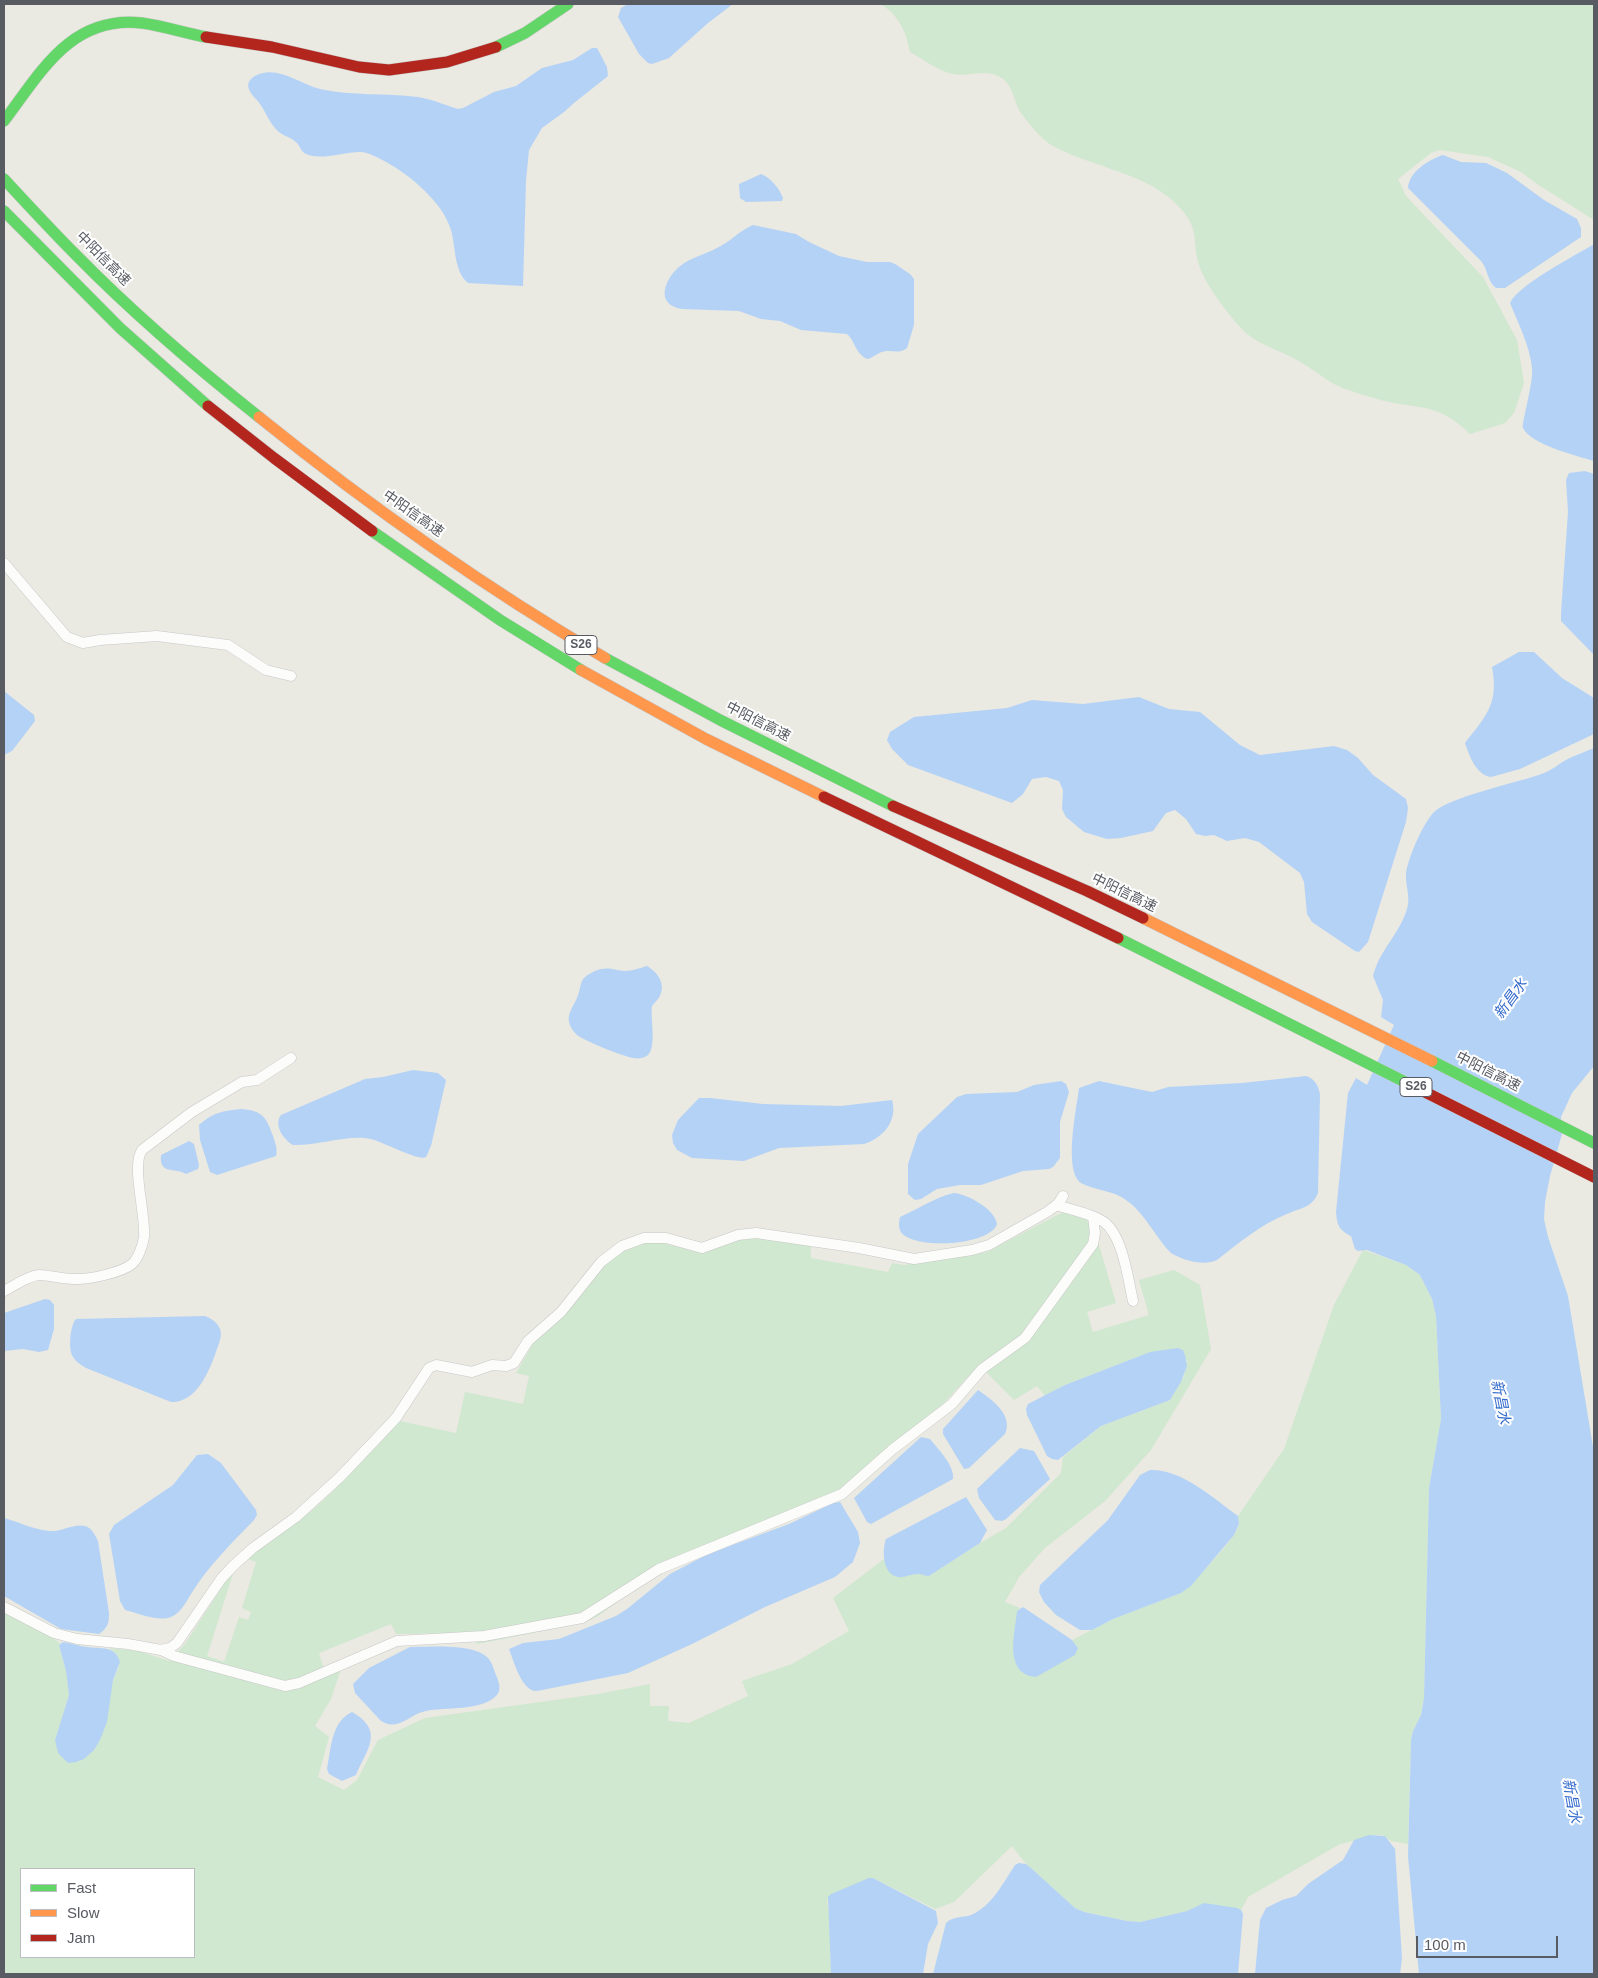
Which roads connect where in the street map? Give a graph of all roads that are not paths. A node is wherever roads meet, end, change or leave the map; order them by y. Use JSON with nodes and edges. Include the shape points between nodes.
{"nodes":[{"id":1,"x":568,"y":4,"type":"edge"},
{"id":2,"x":4,"y":121,"type":"edge"},
{"id":3,"x":4,"y":179,"type":"edge"},
{"id":4,"x":4,"y":211,"type":"edge"},
{"id":5,"x":4,"y":564,"type":"edge"},
{"id":6,"x":291,"y":676,"type":"dead end"},
{"id":7,"x":291,"y":1058,"type":"dead end"},
{"id":8,"x":1594,"y":1143,"type":"edge"},
{"id":9,"x":1594,"y":1177,"type":"edge"},
{"id":10,"x":1093,"y":1217,"type":"junction"},
{"id":11,"x":4,"y":1291,"type":"edge"},
{"id":12,"x":1134,"y":1301,"type":"dead end"},
{"id":13,"x":4,"y":1608,"type":"edge"},
{"id":14,"x":162,"y":1650,"type":"junction"}],
"edges":[{"from":1,"to":2,"type":"main road","via":[[536,27],[498,47],[434,64],[385,70],[137,23],[100,26],[76,36],[47,62]]},
{"from":3,"to":8,"type":"main road","name":"中阳信高速","number":"S26","via":[[126,303],[217,384],[369,502],[554,628],[697,708],[879,800],[1087,891]]},
{"from":4,"to":9,"type":"main road","number":"S26","via":[[110,319],[260,448],[513,628],[613,688],[755,763],[1237,998]]},
{"from":5,"to":6,"type":"street","via":[[67,637],[75,641],[157,636],[228,645],[266,670]]},
{"from":7,"to":11,"type":"street","via":[[256,1080],[242,1082],[192,1112],[142,1150],[137,1168],[145,1220],[144,1239],[131,1265],[84,1279],[38,1275]]},
{"from":10,"to":12,"type":"street","via":[[1104,1222],[1118,1240]]},
{"from":10,"to":14,"type":"street","via":[[1093,1244],[1025,1338],[982,1369],[952,1404],[893,1449],[842,1494],[659,1568],[582,1618],[484,1636],[398,1641],[285,1686]]},
{"from":10,"to":14,"type":"street","via":[[1060,1200],[989,1245],[914,1259],[756,1233],[738,1235],[702,1248],[657,1237],[622,1246],[601,1262],[561,1312],[528,1341],[514,1363],[492,1365],[472,1372],[436,1365],[428,1368],[396,1418],[296,1517],[233,1566],[177,1643]]},
{"from":13,"to":14,"type":"street","via":[[54,1632],[77,1639]]}]}
